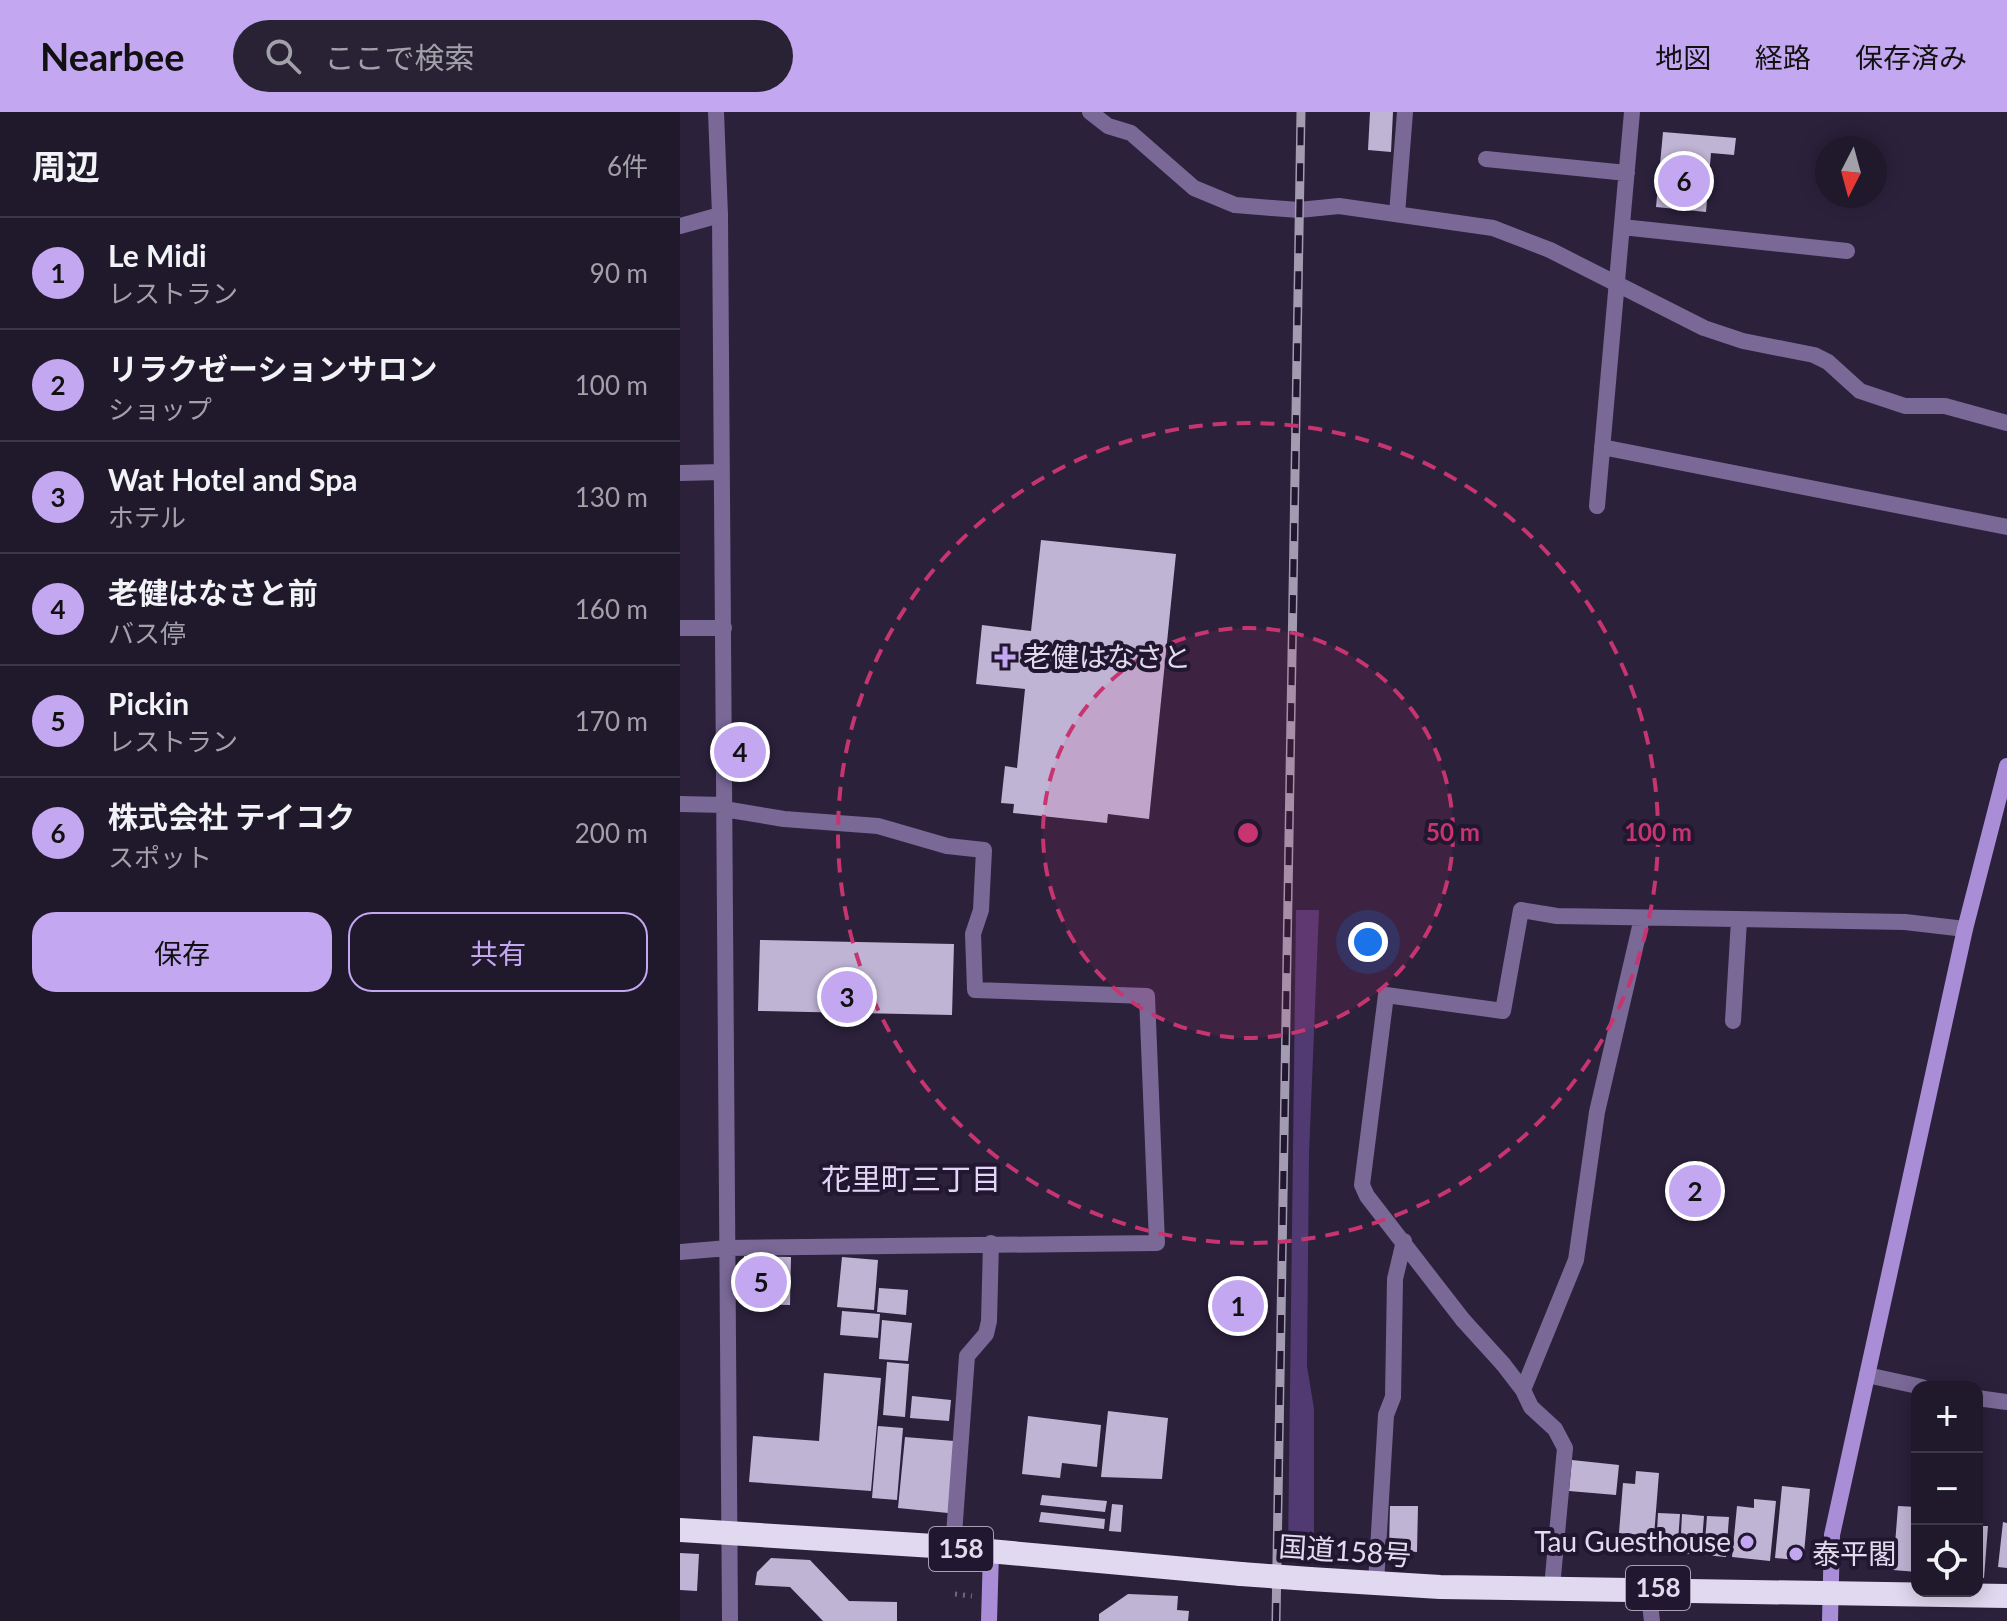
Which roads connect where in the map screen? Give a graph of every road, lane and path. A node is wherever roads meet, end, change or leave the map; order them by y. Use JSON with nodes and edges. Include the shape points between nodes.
{"nodes":[{"id":1,"x":716,"y":112,"type":"edge"},
{"id":2,"x":1090,"y":112,"type":"edge"},
{"id":3,"x":1405,"y":112,"type":"edge"},
{"id":4,"x":1632,"y":112,"type":"edge"},
{"id":5,"x":1486,"y":159,"type":"dead end"},
{"id":6,"x":1627,"y":173,"type":"junction"},
{"id":7,"x":1397,"y":214,"type":"junction"},
{"id":8,"x":720,"y":215,"type":"junction"},
{"id":9,"x":680,"y":226,"type":"edge"},
{"id":10,"x":1622,"y":227,"type":"junction"},
{"id":11,"x":1847,"y":251,"type":"dead end"},
{"id":12,"x":1617,"y":285,"type":"junction"},
{"id":13,"x":2007,"y":423,"type":"edge"},
{"id":14,"x":1602,"y":447,"type":"junction"},
{"id":15,"x":721,"y":472,"type":"junction"},
{"id":16,"x":680,"y":473,"type":"edge"},
{"id":17,"x":1597,"y":506,"type":"dead end"},
{"id":18,"x":2007,"y":527,"type":"edge"},
{"id":19,"x":680,"y":628,"type":"edge"},
{"id":20,"x":724,"y":628,"type":"junction"},
{"id":21,"x":2007,"y":766,"type":"edge"},
{"id":22,"x":680,"y":804,"type":"edge"},
{"id":23,"x":724,"y":807,"type":"junction"},
{"id":24,"x":1642,"y":918,"type":"junction"},
{"id":25,"x":1739,"y":920,"type":"junction"},
{"id":26,"x":1965,"y":929,"type":"junction"},
{"id":27,"x":1733,"y":1021,"type":"dead end"},
{"id":28,"x":1404,"y":1241,"type":"junction"},
{"id":29,"x":991,"y":1243,"type":"junction"},
{"id":30,"x":728,"y":1248,"type":"junction"},
{"id":31,"x":680,"y":1252,"type":"edge"},
{"id":32,"x":1867,"y":1375,"type":"junction"},
{"id":33,"x":1911,"y":1385,"type":"edge"},
{"id":34,"x":1523,"y":1390,"type":"junction"},
{"id":35,"x":1983,"y":1399,"type":"edge"},
{"id":36,"x":2007,"y":1402,"type":"edge"},
{"id":37,"x":680,"y":1530,"type":"edge"},
{"id":38,"x":731,"y":1532,"type":"junction"},
{"id":39,"x":953,"y":1548,"type":"junction"},
{"id":40,"x":991,"y":1552,"type":"junction"},
{"id":41,"x":1376,"y":1583,"type":"junction"},
{"id":42,"x":1552,"y":1587,"type":"junction"},
{"id":43,"x":1648,"y":1588,"type":"junction"},
{"id":44,"x":1830,"y":1593,"type":"junction"},
{"id":45,"x":2007,"y":1596,"type":"edge"},
{"id":46,"x":730,"y":1621,"type":"edge"},
{"id":47,"x":989,"y":1621,"type":"edge"},
{"id":48,"x":1652,"y":1621,"type":"edge"},
{"id":49,"x":1830,"y":1621,"type":"edge"}],
"edges":[{"from":1,"to":8,"type":"street"},
{"from":2,"to":7,"type":"street","via":[[1108,126],[1131,133],[1194,188],[1235,205],[1299,210],[1339,206]]},
{"from":3,"to":7,"type":"street"},
{"from":4,"to":6,"type":"street"},
{"from":5,"to":6,"type":"street"},
{"from":6,"to":10,"type":"street"},
{"from":7,"to":12,"type":"street","via":[[1493,228]]},
{"from":8,"to":9,"type":"street"},
{"from":8,"to":15,"type":"street"},
{"from":10,"to":11,"type":"street"},
{"from":10,"to":12,"type":"street"},
{"from":12,"to":13,"type":"street","via":[[1704,328],[1814,355],[1860,391],[1905,406],[1945,406]]},
{"from":12,"to":14,"type":"street"},
{"from":14,"to":17,"type":"street"},
{"from":14,"to":18,"type":"street"},
{"from":15,"to":16,"type":"street"},
{"from":15,"to":20,"type":"street"},
{"from":19,"to":20,"type":"street"},
{"from":20,"to":23,"type":"street"},
{"from":21,"to":26,"type":"street"},
{"from":22,"to":23,"type":"street"},
{"from":23,"to":29,"type":"street","via":[[784,819],[878,826],[947,846],[984,850],[981,910],[973,934],[975,990],[1147,996],[1157,1243]]},
{"from":23,"to":30,"type":"street"},
{"from":24,"to":25,"type":"street"},
{"from":24,"to":28,"type":"street","via":[[1521,910],[1503,1011],[1386,995],[1362,1185]]},
{"from":24,"to":34,"type":"street","via":[[1597,1112],[1580,1244]]},
{"from":25,"to":26,"type":"street","via":[[1905,922]]},
{"from":25,"to":27,"type":"street"},
{"from":26,"to":32,"type":"street"},
{"from":28,"to":34,"type":"street"},
{"from":28,"to":41,"type":"street","via":[[1395,1279],[1393,1397],[1386,1415]]},
{"from":29,"to":30,"type":"street"},
{"from":29,"to":39,"type":"street","via":[[989,1321],[986,1334],[967,1356]]},
{"from":30,"to":31,"type":"street"},
{"from":30,"to":38,"type":"street"},
{"from":32,"to":33,"type":"street"},
{"from":32,"to":44,"type":"street","via":[[1832,1535]]},
{"from":34,"to":42,"type":"street","via":[[1565,1448]]},
{"from":35,"to":36,"type":"street"},
{"from":37,"to":38,"type":"highway","name":"国道158号","number":"158"},
{"from":38,"to":39,"type":"highway","name":"国道158号","number":"158"},
{"from":38,"to":46,"type":"street"},
{"from":39,"to":40,"type":"highway","name":"国道158号","number":"158"},
{"from":40,"to":41,"type":"highway","name":"国道158号","number":"158","bridge":true},
{"from":40,"to":47,"type":"street"},
{"from":41,"to":42,"type":"highway","name":"国道158号","number":"158"},
{"from":42,"to":43,"type":"highway","name":"国道158号","number":"158"},
{"from":43,"to":44,"type":"highway","name":"国道158号","number":"158"},
{"from":43,"to":48,"type":"street"},
{"from":44,"to":45,"type":"highway","name":"国道158号","number":"158"},
{"from":44,"to":49,"type":"street"}]}
